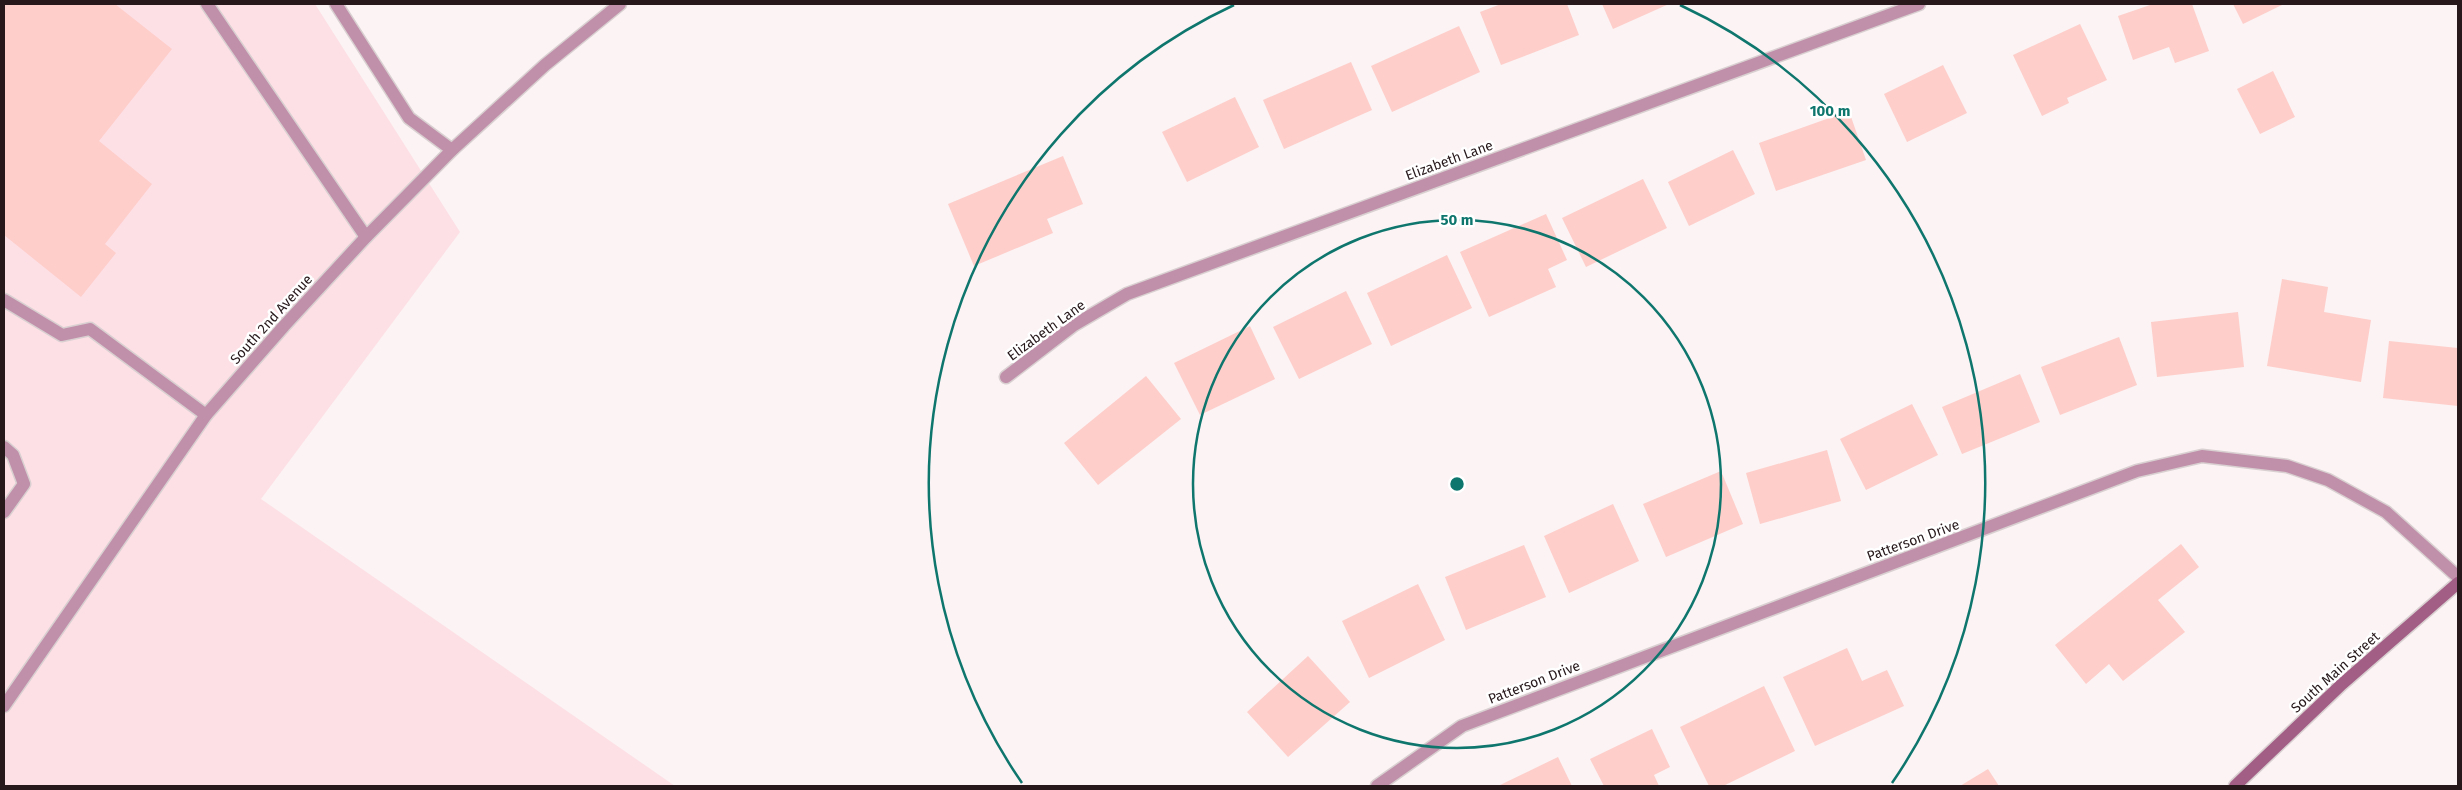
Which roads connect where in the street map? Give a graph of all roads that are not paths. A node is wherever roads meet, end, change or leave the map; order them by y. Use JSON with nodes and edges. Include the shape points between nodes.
{"nodes":[{"id":1,"x":207,"y":4,"type":"edge"},
{"id":2,"x":336,"y":4,"type":"edge"},
{"id":3,"x":620,"y":4,"type":"edge"},
{"id":4,"x":1918,"y":4,"type":"edge"},
{"id":5,"x":452,"y":150,"type":"junction"},
{"id":6,"x":366,"y":237,"type":"junction"},
{"id":7,"x":4,"y":300,"type":"edge"},
{"id":8,"x":1006,"y":377,"type":"dead end"},
{"id":9,"x":206,"y":415,"type":"junction"},
{"id":10,"x":4,"y":446,"type":"edge"},
{"id":11,"x":4,"y":512,"type":"edge"},
{"id":12,"x":2458,"y":577,"type":"edge"},
{"id":13,"x":2458,"y":583,"type":"edge"},
{"id":14,"x":4,"y":706,"type":"edge"},
{"id":15,"x":1377,"y":786,"type":"edge"},
{"id":16,"x":2235,"y":786,"type":"edge"}],
"edges":[{"from":1,"to":6,"type":"street"},
{"from":2,"to":5,"type":"street","via":[[409,118]]},
{"from":3,"to":5,"type":"street","name":"South 2nd Avenue","via":[[545,65]]},
{"from":4,"to":8,"type":"street","name":"Elizabeth Lane","via":[[1127,294],[1074,325]]},
{"from":5,"to":6,"type":"street","name":"South 2nd Avenue"},
{"from":6,"to":9,"type":"street","name":"South 2nd Avenue"},
{"from":7,"to":9,"type":"street","via":[[62,335],[90,329]]},
{"from":9,"to":14,"type":"street","name":"South 2nd Avenue"},
{"from":10,"to":11,"type":"street","via":[[13,455],[24,484]]},
{"from":12,"to":15,"type":"street","name":"Patterson Drive","via":[[2386,512],[2328,480],[2287,466],[2202,456],[2137,471],[1462,726]]},
{"from":13,"to":16,"type":"main road","name":"South Main Street","via":[[2342,684]]}]}
